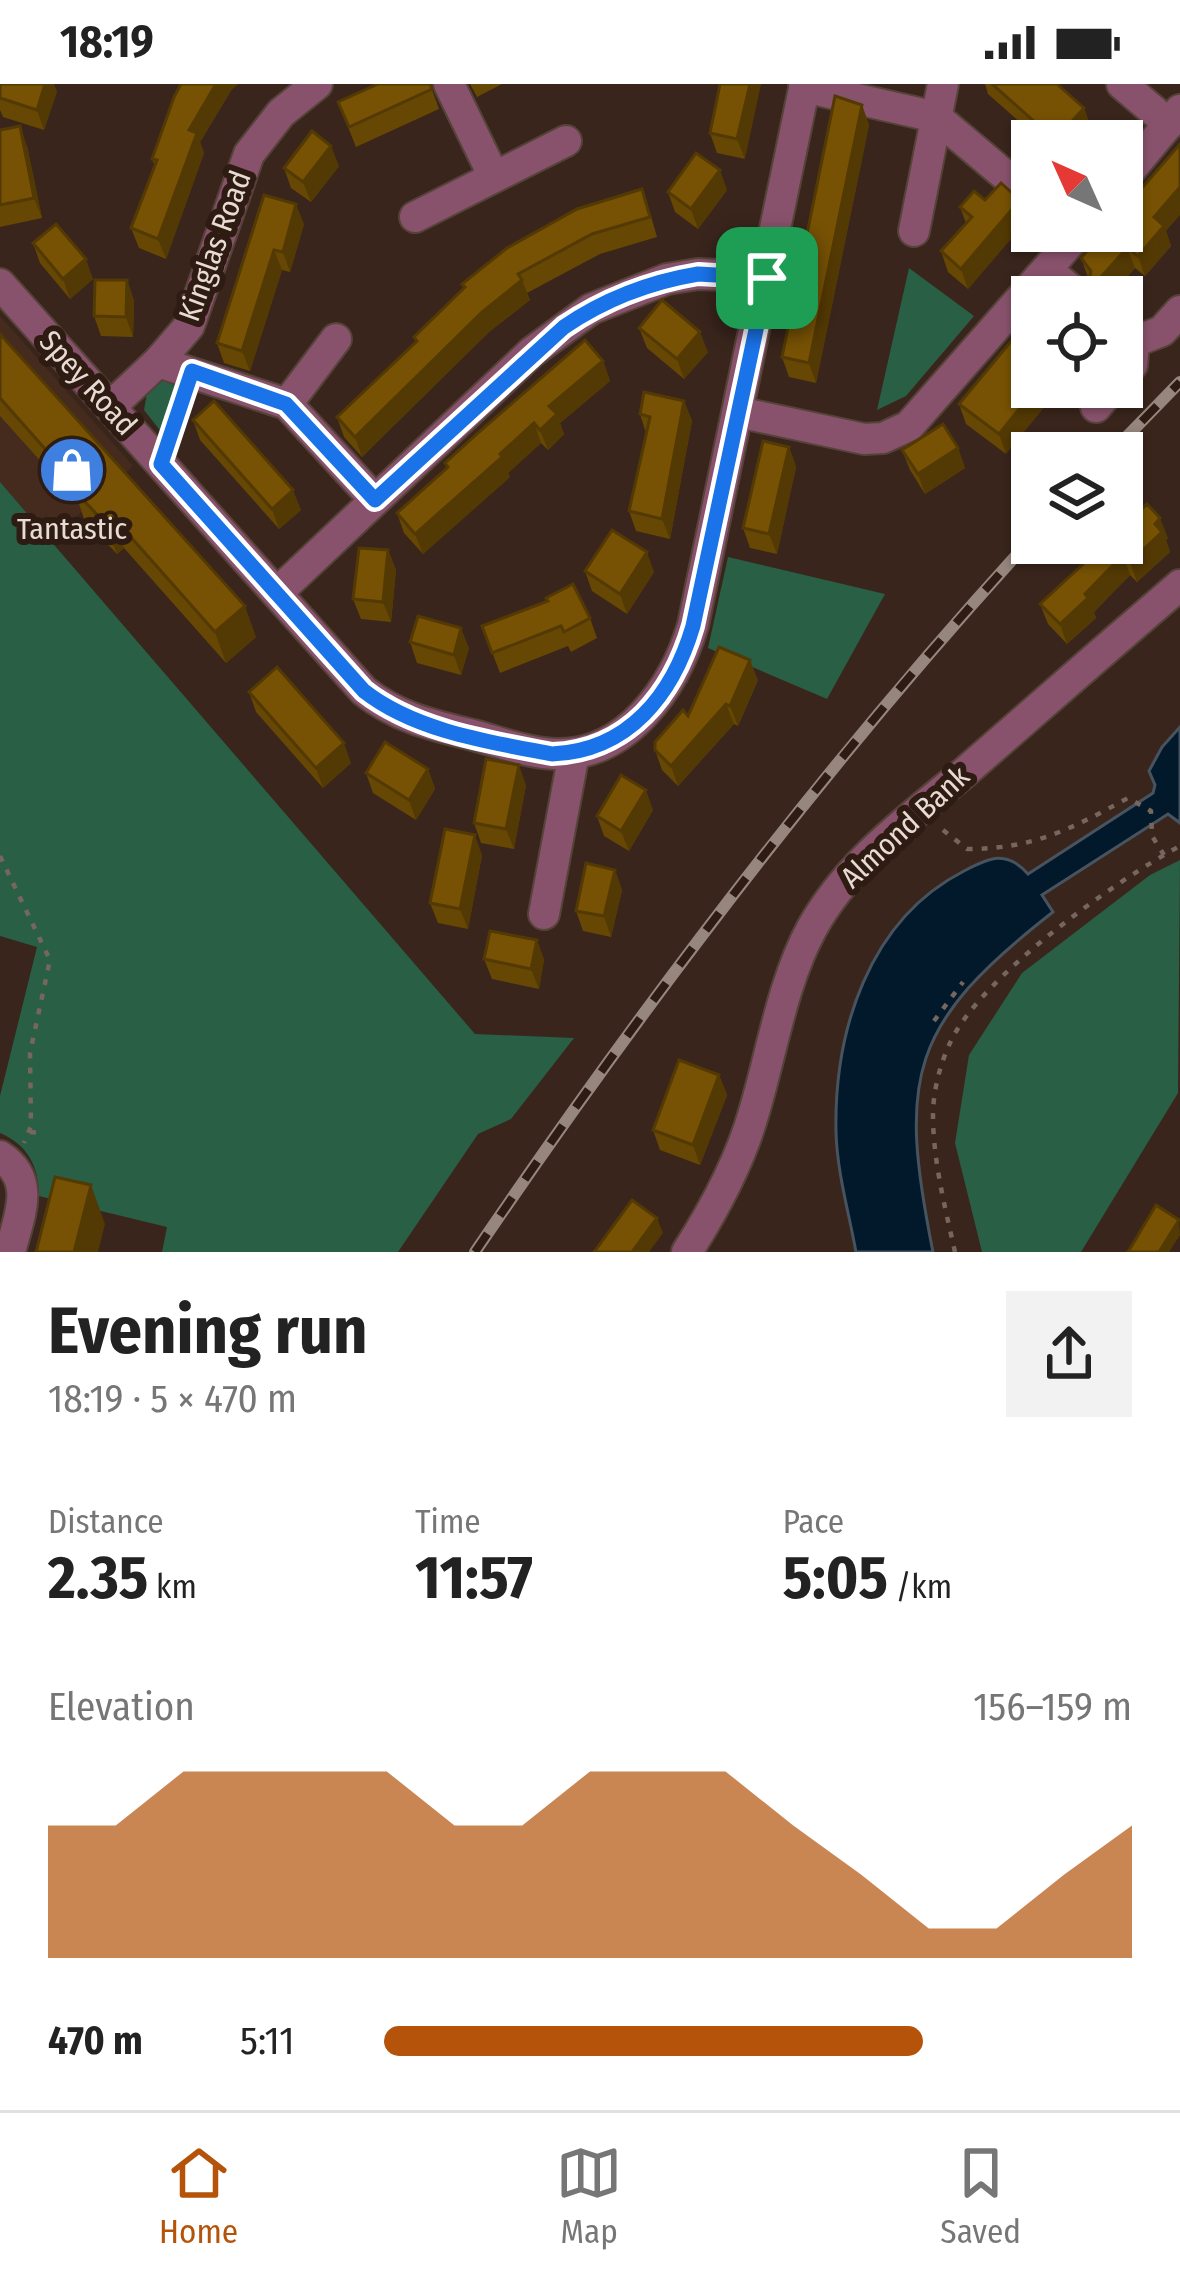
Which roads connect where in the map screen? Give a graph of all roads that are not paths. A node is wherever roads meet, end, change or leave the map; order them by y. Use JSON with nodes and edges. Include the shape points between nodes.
{"nodes":[{"id":1,"x":317,"y":84,"type":"edge"},
{"id":2,"x":449,"y":84,"type":"edge"},
{"id":3,"x":943,"y":84,"type":"edge"},
{"id":4,"x":1122,"y":84,"type":"edge"},
{"id":5,"x":804,"y":86,"type":"edge"},
{"id":6,"x":936,"y":117,"type":"junction"},
{"id":7,"x":1174,"y":117,"type":"edge"},
{"id":8,"x":566,"y":141,"type":"dead end"},
{"id":9,"x":1143,"y":155,"type":"edge"},
{"id":10,"x":494,"y":177,"type":"junction"},
{"id":11,"x":1011,"y":180,"type":"edge"},
{"id":12,"x":416,"y":217,"type":"dead end"},
{"id":13,"x":914,"y":230,"type":"dead end"},
{"id":14,"x":1061,"y":252,"type":"edge"},
{"id":15,"x":1047,"y":270,"type":"junction"},
{"id":16,"x":1054,"y":276,"type":"edge"},
{"id":17,"x":767,"y":278,"type":"junction"},
{"id":18,"x":0,"y":284,"type":"edge"},
{"id":19,"x":1180,"y":311,"type":"edge"},
{"id":20,"x":1143,"y":334,"type":"edge"},
{"id":21,"x":336,"y":340,"type":"dead end"},
{"id":22,"x":158,"y":362,"type":"junction"},
{"id":23,"x":286,"y":404,"type":"junction"},
{"id":24,"x":110,"y":407,"type":"junction"},
{"id":25,"x":738,"y":412,"type":"junction"},
{"id":26,"x":375,"y":500,"type":"junction"},
{"id":27,"x":1180,"y":585,"type":"edge"},
{"id":28,"x":277,"y":593,"type":"junction"},
{"id":29,"x":574,"y":753,"type":"junction"},
{"id":30,"x":544,"y":914,"type":"dead end"},
{"id":31,"x":5,"y":1159,"type":"edge"},
{"id":32,"x":10,"y":1252,"type":"edge"},
{"id":33,"x":687,"y":1252,"type":"edge"}],
"edges":[{"from":1,"to":22,"type":"street","name":"Kinglas Road","via":[[281,112],[249,154],[195,313]]},
{"from":2,"to":10,"type":"street"},
{"from":3,"to":6,"type":"street"},
{"from":4,"to":7,"type":"street"},
{"from":5,"to":6,"type":"street"},
{"from":5,"to":17,"type":"street"},
{"from":6,"to":11,"type":"street"},
{"from":6,"to":13,"type":"street"},
{"from":7,"to":9,"type":"street"},
{"from":8,"to":10,"type":"street"},
{"from":10,"to":12,"type":"street"},
{"from":14,"to":15,"type":"street"},
{"from":15,"to":16,"type":"street"},
{"from":15,"to":25,"type":"street","via":[[930,406],[884,438]]},
{"from":17,"to":25,"type":"street"},
{"from":17,"to":26,"type":"street","via":[[667,279],[591,309],[532,352]]},
{"from":18,"to":24,"type":"street","name":"Spey Road"},
{"from":19,"to":20,"type":"street","via":[[1162,331]]},
{"from":21,"to":23,"type":"street"},
{"from":22,"to":23,"type":"street"},
{"from":22,"to":24,"type":"street","name":"Kinglas Road"},
{"from":23,"to":26,"type":"street"},
{"from":24,"to":28,"type":"street","name":"Spey Road"},
{"from":25,"to":29,"type":"street","via":[[681,665],[636,723]]},
{"from":26,"to":28,"type":"street"},
{"from":27,"to":33,"type":"street","name":"Almond Bank","via":[[830,897],[809,934],[752,1119]]},
{"from":28,"to":29,"type":"street","name":"Spey Road","via":[[384,707],[535,751]]},
{"from":29,"to":30,"type":"street"},
{"from":31,"to":32,"type":"street","via":[[24,1185]]}]}
